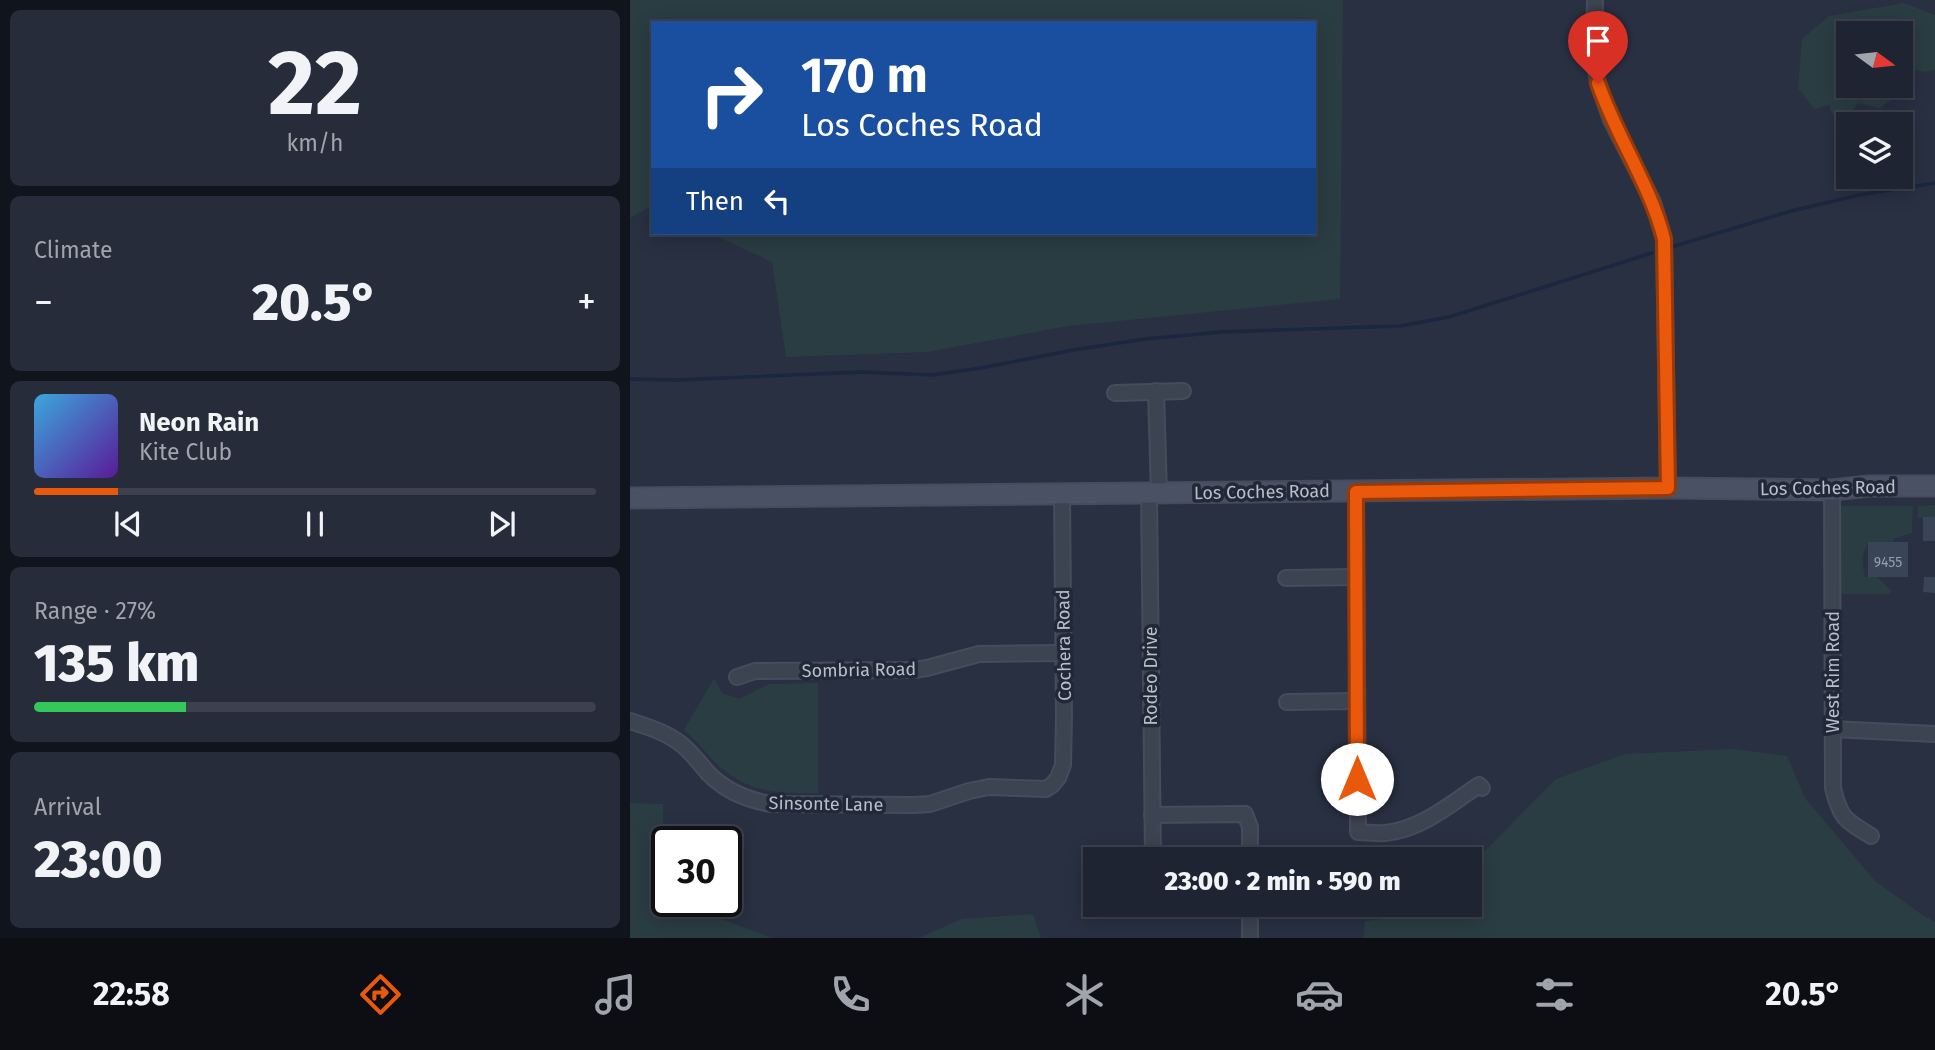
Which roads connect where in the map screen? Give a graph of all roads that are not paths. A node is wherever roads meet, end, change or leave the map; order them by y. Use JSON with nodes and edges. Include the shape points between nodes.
{"nodes":[{"id":1,"x":1595,"y":0,"type":"edge"},
{"id":2,"x":1156,"y":391,"type":"junction"},
{"id":3,"x":1183,"y":391,"type":"dead end"},
{"id":4,"x":1115,"y":393,"type":"dead end"},
{"id":5,"x":1935,"y":485,"type":"edge"},
{"id":6,"x":1668,"y":488,"type":"junction"},
{"id":7,"x":1832,"y":491,"type":"junction"},
{"id":8,"x":1356,"y":492,"type":"junction"},
{"id":9,"x":1154,"y":494,"type":"junction"},
{"id":10,"x":1062,"y":495,"type":"junction"},
{"id":11,"x":630,"y":498,"type":"edge"},
{"id":12,"x":1355,"y":577,"type":"junction"},
{"id":13,"x":1286,"y":578,"type":"dead end"},
{"id":14,"x":1063,"y":653,"type":"junction"},
{"id":15,"x":737,"y":677,"type":"dead end"},
{"id":16,"x":1356,"y":701,"type":"junction"},
{"id":17,"x":1287,"y":702,"type":"dead end"},
{"id":18,"x":630,"y":721,"type":"edge"},
{"id":19,"x":1832,"y":729,"type":"junction"},
{"id":20,"x":1935,"y":734,"type":"edge"},
{"id":21,"x":1482,"y":788,"type":"dead end"},
{"id":22,"x":1046,"y":789,"type":"joint"},
{"id":23,"x":1152,"y":814,"type":"junction"},
{"id":24,"x":1871,"y":836,"type":"dead end"},
{"id":25,"x":1153,"y":847,"type":"edge"},
{"id":26,"x":1250,"y":847,"type":"edge"},
{"id":27,"x":1250,"y":917,"type":"edge"},
{"id":28,"x":1250,"y":938,"type":"edge"}],
"edges":[{"from":1,"to":6,"type":"street","via":[[1598,83],[1611,120],[1653,202],[1664,239]]},
{"from":2,"to":3,"type":"street"},
{"from":2,"to":4,"type":"street"},
{"from":2,"to":9,"type":"street","name":"Rodeo Drive"},
{"from":5,"to":7,"type":"main road","name":"Los Coches Road"},
{"from":6,"to":7,"type":"main road","name":"Los Coches Road"},
{"from":6,"to":8,"type":"main road","name":"Los Coches Road"},
{"from":7,"to":19,"type":"street","name":"West Rim Road"},
{"from":8,"to":9,"type":"main road","name":"Los Coches Road"},
{"from":8,"to":12,"type":"street"},
{"from":9,"to":10,"type":"main road","name":"Los Coches Road"},
{"from":9,"to":23,"type":"street","name":"Rodeo Drive"},
{"from":10,"to":11,"type":"main road","name":"Los Coches Road"},
{"from":10,"to":14,"type":"street","name":"Cochera Road"},
{"from":12,"to":13,"type":"street"},
{"from":12,"to":16,"type":"street"},
{"from":14,"to":15,"type":"street","name":"Sombria Road","via":[[979,654],[914,670],[759,671]]},
{"from":14,"to":22,"type":"street","name":"Cochera Road","via":[[1063,765]]},
{"from":16,"to":17,"type":"street"},
{"from":16,"to":21,"type":"street","via":[[1357,832],[1409,828],[1479,785]]},
{"from":18,"to":22,"type":"street","name":"Sinsonte Lane","via":[[674,739],[726,788],[771,804],[914,805],[989,787]]},
{"from":19,"to":20,"type":"street"},
{"from":19,"to":24,"type":"street","name":"West Rim Road","via":[[1833,788],[1838,807],[1846,821]]},
{"from":23,"to":25,"type":"street","name":"Rodeo Drive"},
{"from":23,"to":26,"type":"street","via":[[1245,814]]},
{"from":27,"to":28,"type":"street"}]}
